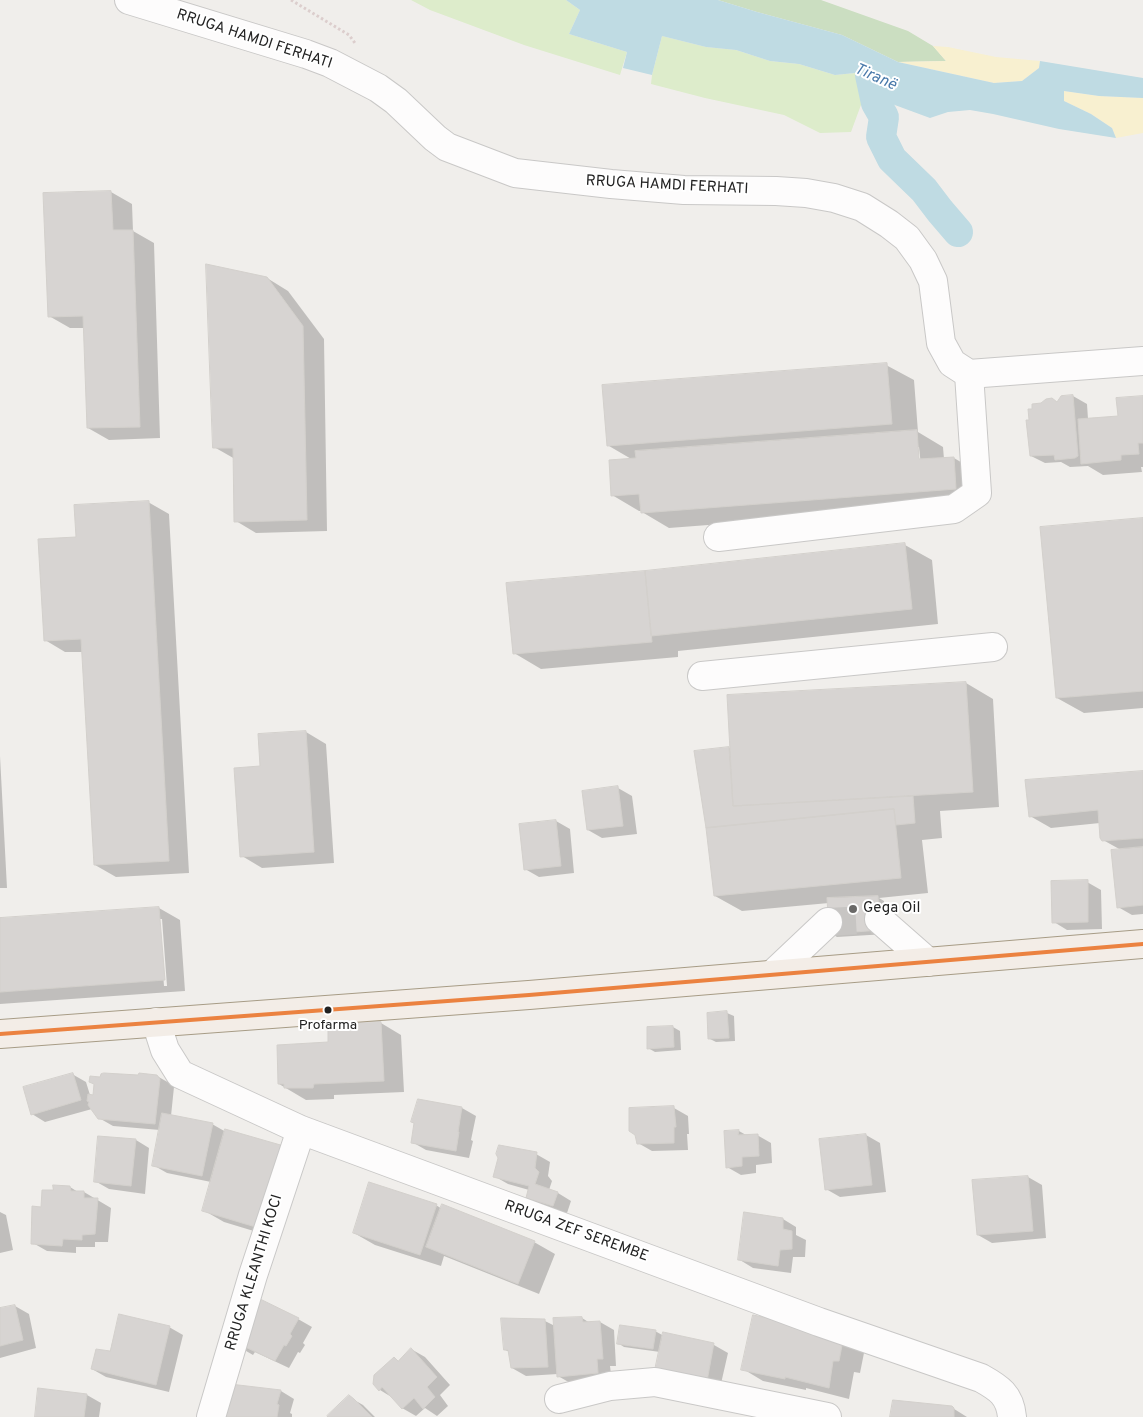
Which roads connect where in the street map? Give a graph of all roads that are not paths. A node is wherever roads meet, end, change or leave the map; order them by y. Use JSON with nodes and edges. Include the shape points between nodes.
{"nodes":[{"id":1,"x":129,"y":0,"type":"edge"},
{"id":2,"x":1143,"y":361,"type":"edge"},
{"id":3,"x":969,"y":374,"type":"junction"},
{"id":4,"x":718,"y":537,"type":"dead end"},
{"id":5,"x":993,"y":648,"type":"dead end"},
{"id":6,"x":702,"y":676,"type":"dead end"},
{"id":7,"x":879,"y":919,"type":"tunnel mouth"},
{"id":8,"x":828,"y":922,"type":"tunnel mouth"},
{"id":9,"x":1143,"y":944,"type":"edge"},
{"id":10,"x":928,"y":962,"type":"junction"},
{"id":11,"x":773,"y":974,"type":"junction"},
{"id":12,"x":156,"y":1022,"type":"junction"},
{"id":13,"x":0,"y":1034,"type":"edge"},
{"id":14,"x":301,"y":1130,"type":"junction"},
{"id":15,"x":559,"y":1399,"type":"dead end"},
{"id":16,"x":211,"y":1417,"type":"edge"},
{"id":17,"x":827,"y":1417,"type":"edge"},
{"id":18,"x":1012,"y":1417,"type":"edge"}],
"edges":[{"from":1,"to":3,"type":"street","name":"RRUGA HAMDI FERHATI","via":[[306,54],[366,80],[396,101],[447,147],[515,173],[684,190],[806,192],[862,208],[907,238],[923,260],[932,280],[941,343],[952,364]]},
{"from":2,"to":3,"type":"street"},
{"from":3,"to":4,"type":"street","via":[[977,493],[954,509]]},
{"from":5,"to":6,"type":"street"},
{"from":7,"to":10,"type":"street"},
{"from":8,"to":11,"type":"street"},
{"from":9,"to":10,"type":"main road"},
{"from":10,"to":11,"type":"main road"},
{"from":11,"to":12,"type":"main road"},
{"from":12,"to":13,"type":"main road"},
{"from":12,"to":14,"type":"street","name":"RRUGA ZEF SEREMBE","via":[[164,1050],[180,1074]]},
{"from":14,"to":16,"type":"street","name":"RRUGA KLEANTHI KOCI"},
{"from":14,"to":18,"type":"street","name":"RRUGA ZEF SEREMBE","via":[[800,1315],[981,1378],[998,1387],[1008,1399]]},
{"from":15,"to":17,"type":"street","via":[[610,1386],[655,1382]]}]}
